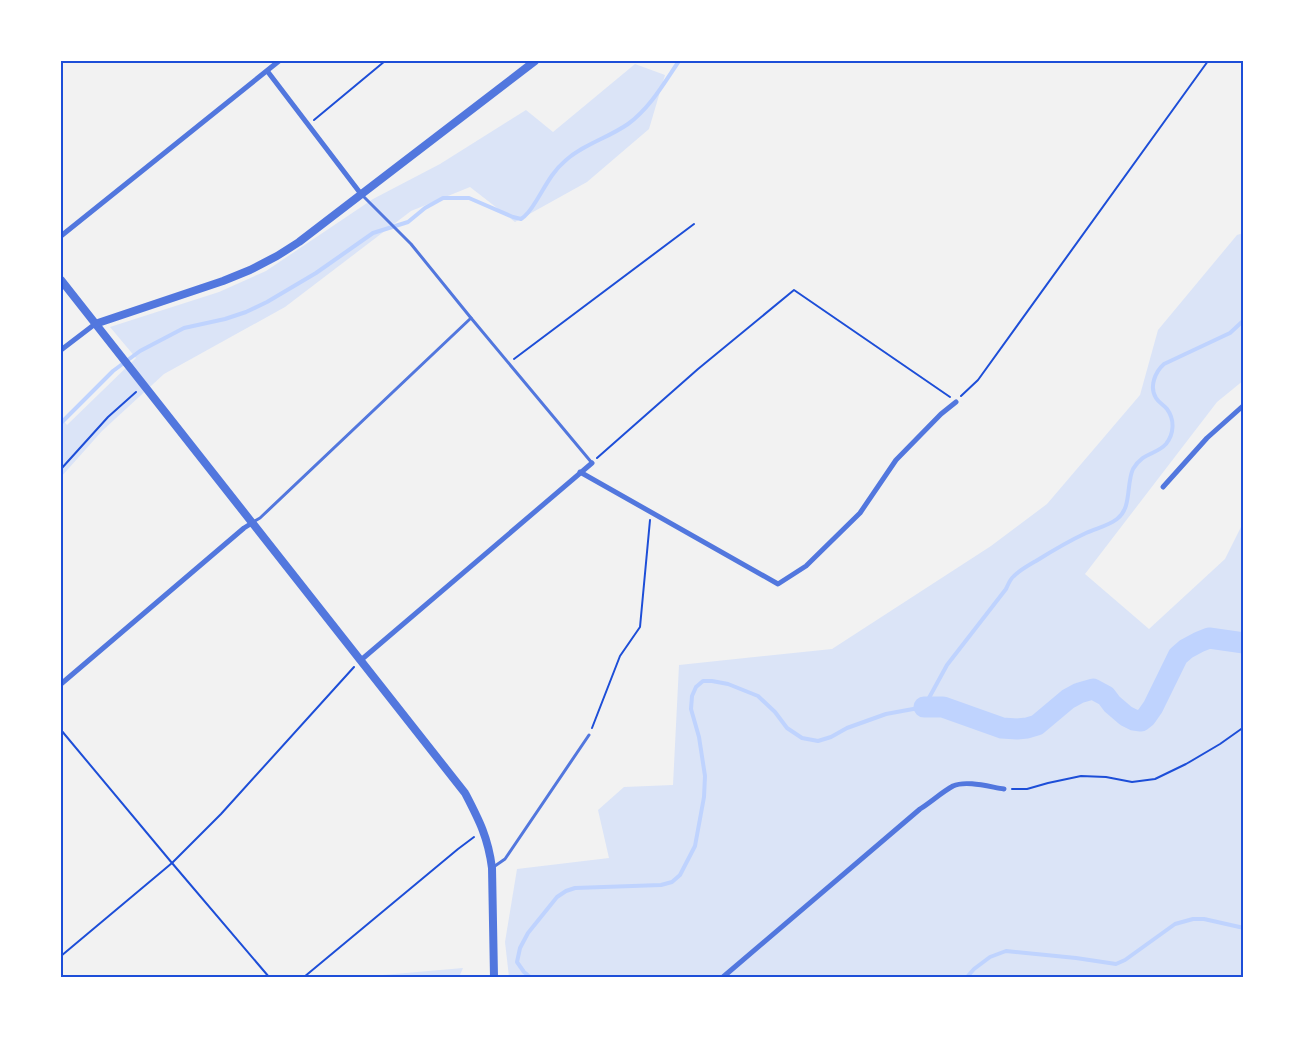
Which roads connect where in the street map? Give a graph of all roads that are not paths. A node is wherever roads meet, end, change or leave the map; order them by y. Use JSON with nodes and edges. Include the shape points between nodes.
{"nodes":[{"id":1,"x":280,"y":61,"type":"edge"},
{"id":2,"x":535,"y":61,"type":"edge"},
{"id":3,"x":268,"y":72,"type":"junction"},
{"id":4,"x":361,"y":194,"type":"junction"},
{"id":5,"x":61,"y":236,"type":"edge"},
{"id":6,"x":61,"y":280,"type":"edge"},
{"id":7,"x":471,"y":318,"type":"junction"},
{"id":8,"x":96,"y":324,"type":"junction"},
{"id":9,"x":61,"y":350,"type":"edge"},
{"id":10,"x":956,"y":402,"type":"road end"},
{"id":11,"x":1244,"y":405,"type":"edge"},
{"id":12,"x":592,"y":462,"type":"joint"},
{"id":13,"x":580,"y":472,"type":"junction"},
{"id":14,"x":1162,"y":486,"type":"dead end"},
{"id":15,"x":252,"y":523,"type":"junction"},
{"id":16,"x":361,"y":660,"type":"junction"},
{"id":17,"x":61,"y":684,"type":"edge"},
{"id":18,"x":589,"y":735,"type":"road end"},
{"id":19,"x":1004,"y":789,"type":"road end"},
{"id":20,"x":492,"y":868,"type":"junction"},
{"id":21,"x":494,"y":977,"type":"edge"},
{"id":22,"x":723,"y":977,"type":"edge"}],
"edges":[{"from":1,"to":3,"type":"street"},
{"from":2,"to":4,"type":"street"},
{"from":3,"to":4,"type":"street"},
{"from":3,"to":5,"type":"street"},
{"from":4,"to":7,"type":"lane","via":[[412,244]]},
{"from":4,"to":8,"type":"street","via":[[298,242],[250,270]]},
{"from":6,"to":8,"type":"street"},
{"from":7,"to":12,"type":"lane"},
{"from":7,"to":15,"type":"lane"},
{"from":8,"to":9,"type":"street"},
{"from":8,"to":15,"type":"street"},
{"from":10,"to":13,"type":"street","via":[[896,460],[860,513],[806,566],[778,584]]},
{"from":11,"to":14,"type":"street","via":[[1207,438]]},
{"from":12,"to":13,"type":"street"},
{"from":13,"to":16,"type":"street"},
{"from":15,"to":16,"type":"street"},
{"from":15,"to":17,"type":"street"},
{"from":16,"to":20,"type":"street","via":[[465,793],[484,830]]},
{"from":18,"to":20,"type":"lane","via":[[505,859]]},
{"from":19,"to":22,"type":"street","via":[[982,785],[954,786],[920,810]]},
{"from":20,"to":21,"type":"street"}]}
